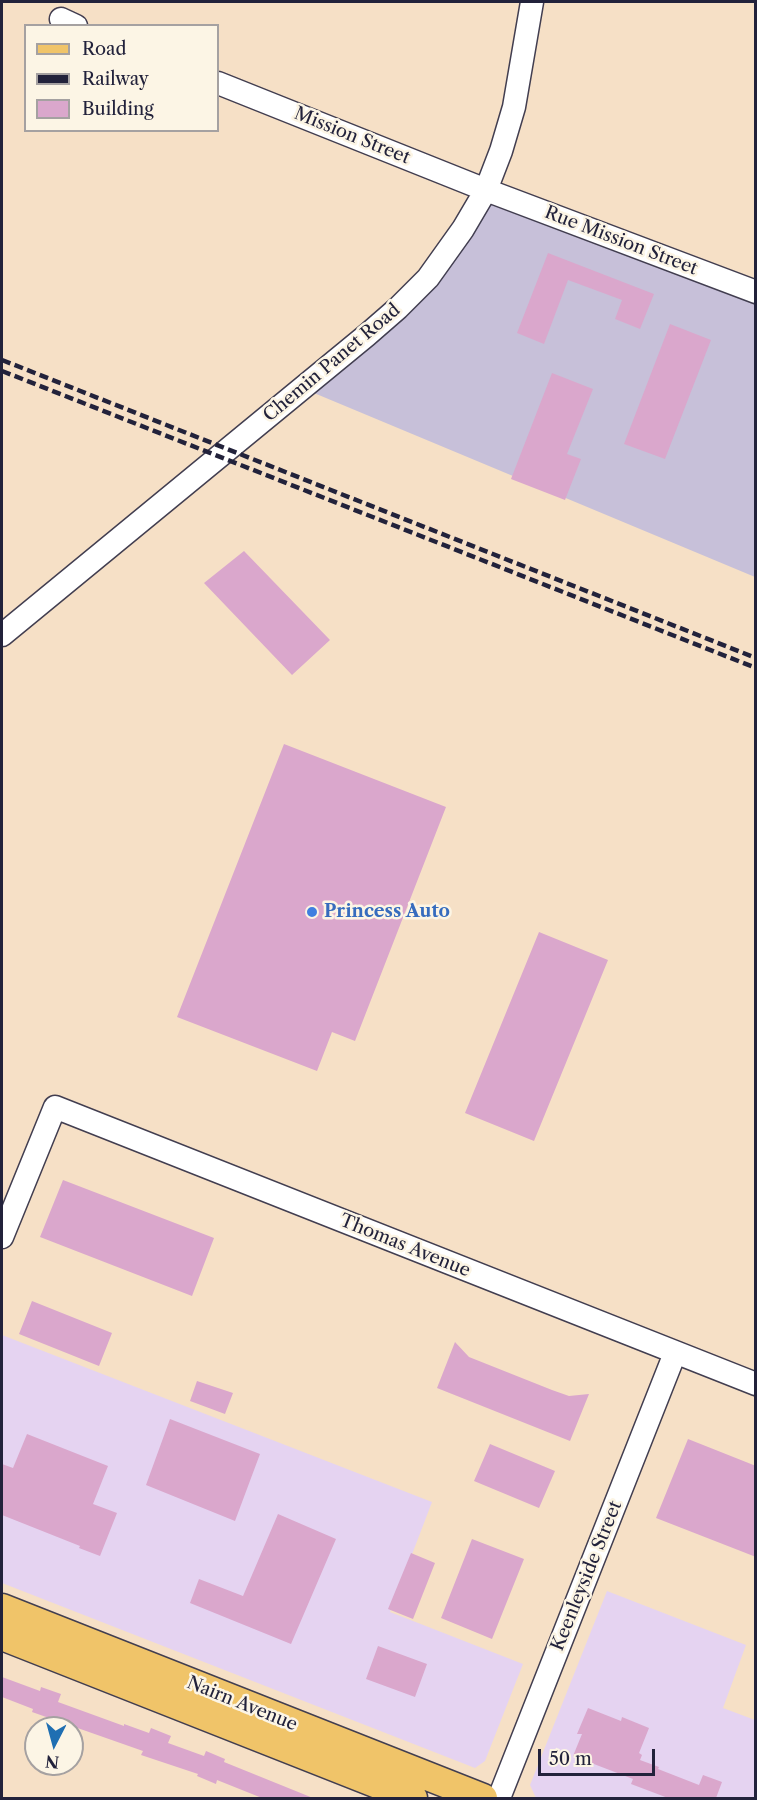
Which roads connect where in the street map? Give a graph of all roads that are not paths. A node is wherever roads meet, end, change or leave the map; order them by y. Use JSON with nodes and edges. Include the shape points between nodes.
{"nodes":[{"id":1,"x":532,"y":2,"type":"edge"},
{"id":2,"x":219,"y":82,"type":"edge"},
{"id":3,"x":486,"y":190,"type":"junction"},
{"id":4,"x":756,"y":292,"type":"edge"},
{"id":5,"x":2,"y":635,"type":"edge"},
{"id":6,"x":2,"y":1237,"type":"edge"},
{"id":7,"x":675,"y":1353,"type":"junction"},
{"id":8,"x":756,"y":1384,"type":"edge"},
{"id":9,"x":2,"y":1608,"type":"edge"},
{"id":10,"x":2,"y":1635,"type":"edge"},
{"id":11,"x":78,"y":1652,"type":"junction"},
{"id":12,"x":275,"y":1731,"type":"junction"},
{"id":13,"x":413,"y":1798,"type":"edge"},
{"id":14,"x":483,"y":1798,"type":"edge"},
{"id":15,"x":499,"y":1798,"type":"edge"}],
"edges":[{"from":1,"to":3,"type":"street","name":"Chemin Panet Road","via":[[514,107]]},
{"from":2,"to":3,"type":"street","name":"Mission Street"},
{"from":3,"to":4,"type":"street","name":"Rue Mission Street"},
{"from":3,"to":5,"type":"street","name":"Chemin Panet Road","via":[[464,229],[428,278],[398,308]]},
{"from":6,"to":7,"type":"street","name":"Thomas Avenue","via":[[55,1107]]},
{"from":7,"to":8,"type":"street","name":"Thomas Avenue"},
{"from":7,"to":15,"type":"street","name":"Keenleyside Street"},
{"from":9,"to":11,"type":"main road","name":"Nairn Avenue"},
{"from":10,"to":11,"type":"main road","name":"Nairn Avenue"},
{"from":11,"to":12,"type":"main road","name":"Nairn Avenue"},
{"from":12,"to":13,"type":"main road","name":"Nairn Avenue"},
{"from":12,"to":14,"type":"main road","name":"Nairn Avenue"}]}
